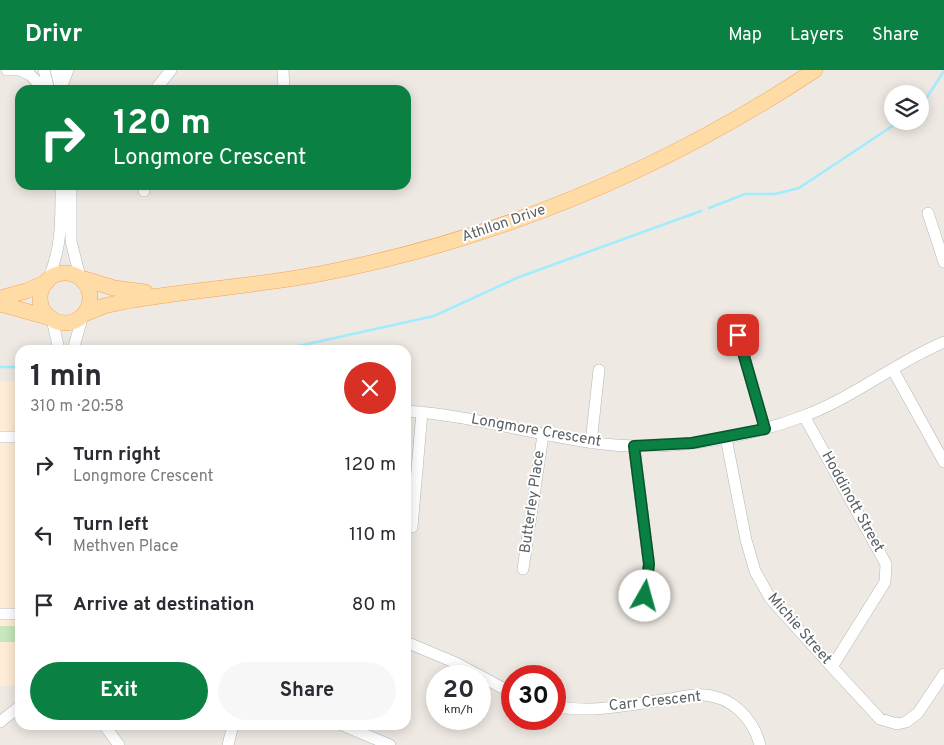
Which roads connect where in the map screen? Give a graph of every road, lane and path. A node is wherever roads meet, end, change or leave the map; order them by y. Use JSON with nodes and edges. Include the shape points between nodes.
{"nodes":[{"id":1,"x":8,"y":70,"type":"edge"},
{"id":2,"x":26,"y":70,"type":"edge"},
{"id":3,"x":44,"y":70,"type":"edge"},
{"id":4,"x":56,"y":70,"type":"edge"},
{"id":5,"x":68,"y":70,"type":"edge"},
{"id":6,"x":170,"y":70,"type":"edge"},
{"id":7,"x":283,"y":70,"type":"edge"},
{"id":8,"x":814,"y":70,"type":"edge"},
{"id":9,"x":42,"y":85,"type":"edge"},
{"id":10,"x":47,"y":85,"type":"edge"},
{"id":11,"x":60,"y":85,"type":"edge"},
{"id":12,"x":63,"y":85,"type":"edge"},
{"id":13,"x":159,"y":85,"type":"edge"},
{"id":14,"x":284,"y":85,"type":"edge"},
{"id":15,"x":61,"y":190,"type":"edge"},
{"id":16,"x":71,"y":190,"type":"edge"},
{"id":17,"x":928,"y":214,"type":"dead end"},
{"id":18,"x":944,"y":262,"type":"edge"},
{"id":19,"x":80,"y":278,"type":"junction"},
{"id":20,"x":47,"y":281,"type":"junction"},
{"id":21,"x":165,"y":294,"type":"junction"},
{"id":22,"x":0,"y":298,"type":"edge"},
{"id":23,"x":0,"y":304,"type":"edge"},
{"id":24,"x":84,"y":315,"type":"junction"},
{"id":25,"x":51,"y":318,"type":"junction"},
{"id":26,"x":738,"y":335,"type":"dead end"},
{"id":27,"x":939,"y":344,"type":"edge"},
{"id":28,"x":58,"y":345,"type":"edge"},
{"id":29,"x":75,"y":345,"type":"edge"},
{"id":30,"x":600,"y":370,"type":"dead end"},
{"id":31,"x":893,"y":370,"type":"junction"},
{"id":32,"x":411,"y":411,"type":"edge"},
{"id":33,"x":422,"y":412,"type":"junction"},
{"id":34,"x":804,"y":416,"type":"junction"},
{"id":35,"x":765,"y":429,"type":"junction"},
{"id":36,"x":543,"y":435,"type":"junction"},
{"id":37,"x":0,"y":437,"type":"edge"},
{"id":38,"x":15,"y":437,"type":"edge"},
{"id":39,"x":726,"y":438,"type":"junction"},
{"id":40,"x":591,"y":443,"type":"junction"},
{"id":41,"x":634,"y":446,"type":"junction"},
{"id":42,"x":944,"y":462,"type":"edge"},
{"id":43,"x":412,"y":527,"type":"dead end"},
{"id":44,"x":523,"y":569,"type":"dead end"},
{"id":45,"x":645,"y":596,"type":"dead end"},
{"id":46,"x":0,"y":614,"type":"edge"},
{"id":47,"x":15,"y":614,"type":"edge"},
{"id":48,"x":411,"y":644,"type":"edge"},
{"id":49,"x":832,"y":667,"type":"junction"},
{"id":50,"x":944,"y":674,"type":"edge"},
{"id":51,"x":501,"y":688,"type":"edge"},
{"id":52,"x":566,"y":707,"type":"edge"},
{"id":53,"x":15,"y":710,"type":"edge"},
{"id":54,"x":0,"y":722,"type":"edge"},
{"id":55,"x":108,"y":730,"type":"edge"},
{"id":56,"x":232,"y":730,"type":"edge"},
{"id":57,"x":354,"y":730,"type":"edge"},
{"id":58,"x":119,"y":745,"type":"edge"},
{"id":59,"x":228,"y":745,"type":"edge"},
{"id":60,"x":390,"y":745,"type":"edge"},
{"id":61,"x":760,"y":745,"type":"edge"}],
"edges":[{"from":1,"to":2,"type":"street"},
{"from":2,"to":9,"type":"street"},
{"from":3,"to":10,"type":"street"},
{"from":4,"to":11,"type":"street"},
{"from":5,"to":12,"type":"street"},
{"from":6,"to":13,"type":"street"},
{"from":7,"to":14,"type":"street"},
{"from":8,"to":21,"type":"main road","name":"Athllon Drive","via":[[738,118],[674,153],[546,210],[418,252],[328,273]]},
{"from":15,"to":20,"type":"street","via":[[58,255]]},
{"from":16,"to":19,"type":"street","via":[[71,240]]},
{"from":17,"to":18,"type":"street"},
{"from":19,"to":20,"type":"main road","via":[[63,273]]},
{"from":19,"to":21,"type":"main road","name":"Athllon Drive","via":[[114,288]]},
{"from":19,"to":24,"type":"main road","via":[[90,295]]},
{"from":20,"to":22,"type":"main road"},
{"from":20,"to":25,"type":"main road","via":[[41,301]]},
{"from":21,"to":24,"type":"main road","name":"Athllon Drive","via":[[115,303]]},
{"from":23,"to":25,"type":"main road"},
{"from":24,"to":25,"type":"main road","via":[[68,322]]},
{"from":24,"to":29,"type":"street"},
{"from":25,"to":28,"type":"street"},
{"from":26,"to":35,"type":"street"},
{"from":27,"to":31,"type":"street","name":"Longmore Crescent"},
{"from":30,"to":40,"type":"street"},
{"from":31,"to":34,"type":"street","name":"Longmore Crescent","via":[[850,396]]},
{"from":31,"to":42,"type":"street"},
{"from":32,"to":33,"type":"street","name":"Longmore Crescent"},
{"from":33,"to":36,"type":"street","name":"Longmore Crescent","via":[[485,421]]},
{"from":33,"to":43,"type":"street"},
{"from":34,"to":35,"type":"street","name":"Longmore Crescent"},
{"from":34,"to":49,"type":"street","name":"Hoddinott Street","via":[[886,564],[884,582]]},
{"from":35,"to":39,"type":"street","name":"Longmore Crescent"},
{"from":36,"to":40,"type":"street","name":"Longmore Crescent"},
{"from":36,"to":44,"type":"street","name":"Butterley Place"},
{"from":37,"to":38,"type":"street"},
{"from":39,"to":41,"type":"street","name":"Longmore Crescent","via":[[676,445]]},
{"from":39,"to":49,"type":"street","name":"Michie Street","via":[[755,571],[770,598]]},
{"from":40,"to":41,"type":"street","name":"Longmore Crescent"},
{"from":41,"to":45,"type":"street","via":[[649,564]]},
{"from":46,"to":47,"type":"street"},
{"from":48,"to":51,"type":"street"},
{"from":49,"to":50,"type":"street","name":"Michie Street","via":[[880,719],[897,724],[918,713]]},
{"from":52,"to":61,"type":"street","name":"Carr Crescent","via":[[596,708],[697,695],[718,697],[742,712],[752,724]]},
{"from":53,"to":54,"type":"street"},
{"from":55,"to":58,"type":"street"},
{"from":56,"to":59,"type":"street"},
{"from":57,"to":60,"type":"street"}]}
